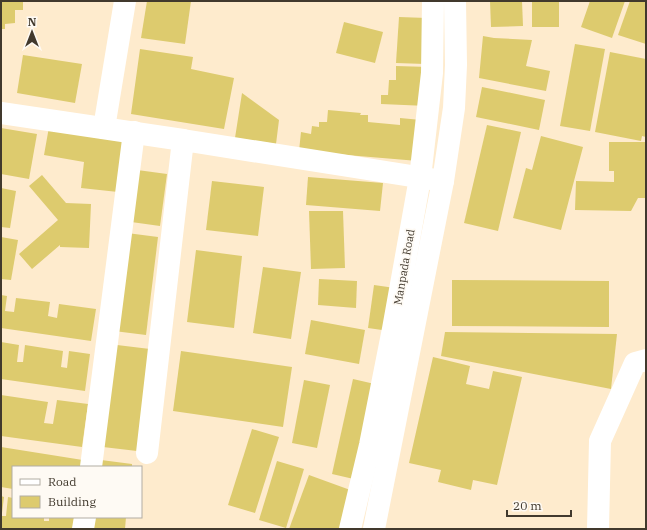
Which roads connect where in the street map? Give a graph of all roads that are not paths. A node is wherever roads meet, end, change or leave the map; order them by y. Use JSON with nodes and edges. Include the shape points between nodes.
{"nodes":[{"id":1,"x":125,"y":1,"type":"edge"},
{"id":2,"x":433,"y":1,"type":"edge"},
{"id":3,"x":455,"y":1,"type":"edge"},
{"id":4,"x":1,"y":113,"type":"edge"},
{"id":5,"x":104,"y":128,"type":"junction"},
{"id":6,"x":134,"y":132,"type":"junction"},
{"id":7,"x":183,"y":140,"type":"junction"},
{"id":8,"x":420,"y":178,"type":"junction"},
{"id":9,"x":443,"y":181,"type":"junction"},
{"id":10,"x":403,"y":331,"type":"junction"},
{"id":11,"x":646,"y":360,"type":"edge"},
{"id":12,"x":147,"y":452,"type":"dead end"},
{"id":13,"x":91,"y":466,"type":"edge"},
{"id":14,"x":85,"y":518,"type":"edge"},
{"id":15,"x":83,"y":529,"type":"edge"},
{"id":16,"x":350,"y":529,"type":"edge"},
{"id":17,"x":374,"y":529,"type":"edge"},
{"id":18,"x":598,"y":529,"type":"edge"}],
"edges":[{"from":1,"to":5,"type":"street"},
{"from":2,"to":8,"type":"street","name":"Manpada Road","via":[[432,73]]},
{"from":3,"to":9,"type":"street","name":"Manpada Road","via":[[454,108]]},
{"from":4,"to":5,"type":"street"},
{"from":5,"to":6,"type":"street"},
{"from":6,"to":7,"type":"street"},
{"from":6,"to":13,"type":"street"},
{"from":7,"to":8,"type":"street"},
{"from":7,"to":12,"type":"street"},
{"from":8,"to":9,"type":"street"},
{"from":8,"to":10,"type":"street","name":"Manpada Road"},
{"from":9,"to":10,"type":"street","name":"Manpada Road"},
{"from":10,"to":16,"type":"street","name":"Manpada Road","via":[[370,445]]},
{"from":10,"to":17,"type":"street","name":"Manpada Road"},
{"from":11,"to":18,"type":"street","via":[[635,363],[600,441]]},
{"from":14,"to":15,"type":"street"}]}
